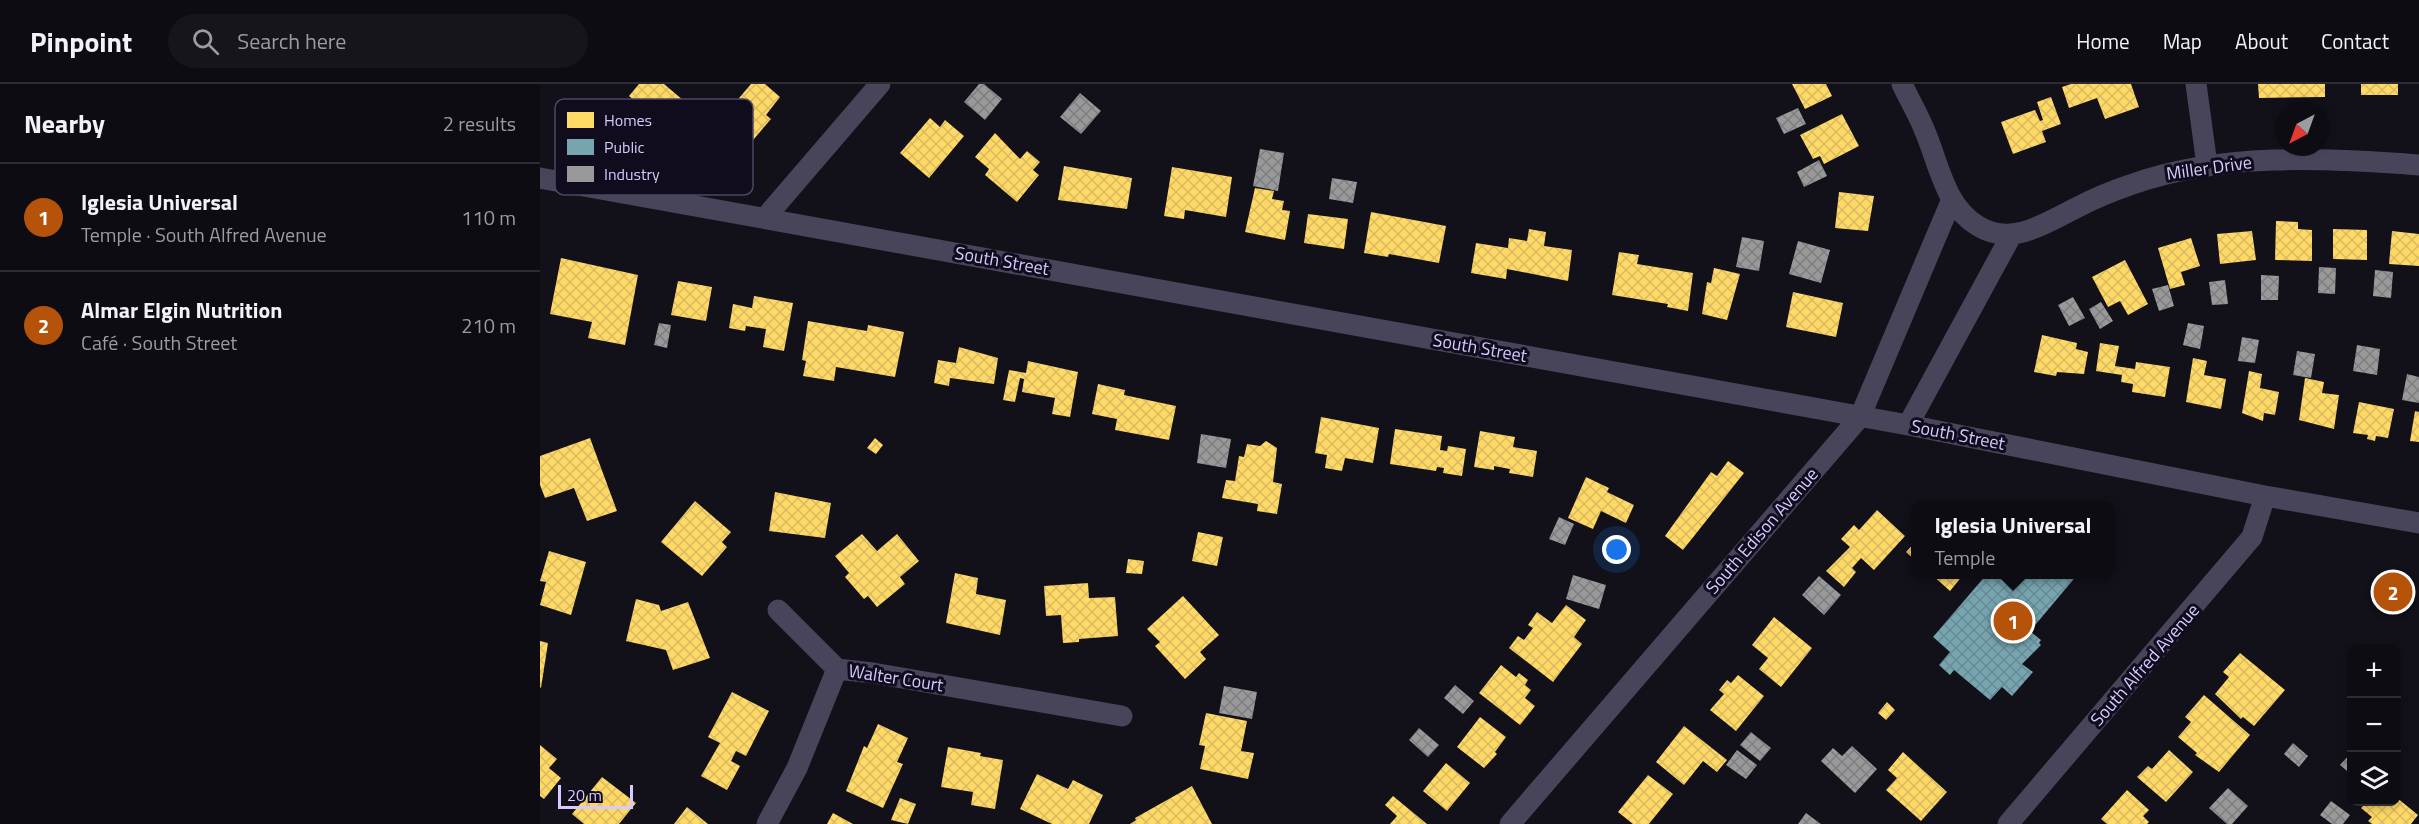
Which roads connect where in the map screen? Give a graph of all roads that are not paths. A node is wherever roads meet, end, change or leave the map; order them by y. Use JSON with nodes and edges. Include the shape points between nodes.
{"nodes":[{"id":1,"x":880,"y":84,"type":"edge"},
{"id":2,"x":1902,"y":84,"type":"edge"},
{"id":3,"x":2196,"y":84,"type":"edge"},
{"id":4,"x":2207,"y":165,"type":"junction"},
{"id":5,"x":2419,"y":165,"type":"edge"},
{"id":6,"x":540,"y":178,"type":"edge"},
{"id":7,"x":555,"y":181,"type":"edge"},
{"id":8,"x":636,"y":195,"type":"edge"},
{"id":9,"x":1952,"y":199,"type":"junction"},
{"id":10,"x":765,"y":218,"type":"junction"},
{"id":11,"x":2012,"y":234,"type":"junction"},
{"id":12,"x":1860,"y":417,"type":"junction"},
{"id":13,"x":1908,"y":425,"type":"junction"},
{"id":14,"x":2265,"y":496,"type":"junction"},
{"id":15,"x":2419,"y":523,"type":"edge"},
{"id":16,"x":778,"y":609,"type":"dead end"},
{"id":17,"x":837,"y":669,"type":"junction"},
{"id":18,"x":1122,"y":716,"type":"dead end"},
{"id":19,"x":767,"y":824,"type":"edge"},
{"id":20,"x":1510,"y":824,"type":"edge"},
{"id":21,"x":2008,"y":824,"type":"edge"}],
"edges":[{"from":1,"to":10,"type":"street"},
{"from":2,"to":9,"type":"street"},
{"from":3,"to":4,"type":"street"},
{"from":4,"to":5,"type":"street","name":"Miller Drive","via":[[2287,161]]},
{"from":4,"to":11,"type":"street","name":"Miller Drive","via":[[2174,170],[2128,186],[2031,231]]},
{"from":6,"to":7,"type":"street","name":"South Street"},
{"from":8,"to":10,"type":"street","name":"South Street"},
{"from":9,"to":11,"type":"street","name":"Miller Drive","via":[[1959,212],[1977,226]]},
{"from":9,"to":12,"type":"street","name":"South Edison Avenue"},
{"from":10,"to":12,"type":"street","name":"South Street"},
{"from":11,"to":13,"type":"street"},
{"from":12,"to":13,"type":"street","name":"South Street"},
{"from":12,"to":20,"type":"street","name":"South Edison Avenue"},
{"from":13,"to":14,"type":"street","name":"South Street"},
{"from":14,"to":15,"type":"street","name":"South Street"},
{"from":14,"to":21,"type":"street","name":"South Alfred Avenue","via":[[2252,537]]},
{"from":16,"to":17,"type":"street"},
{"from":17,"to":18,"type":"street","name":"Walter Court"},
{"from":17,"to":19,"type":"street","name":"Walter Court","via":[[797,768]]}]}
